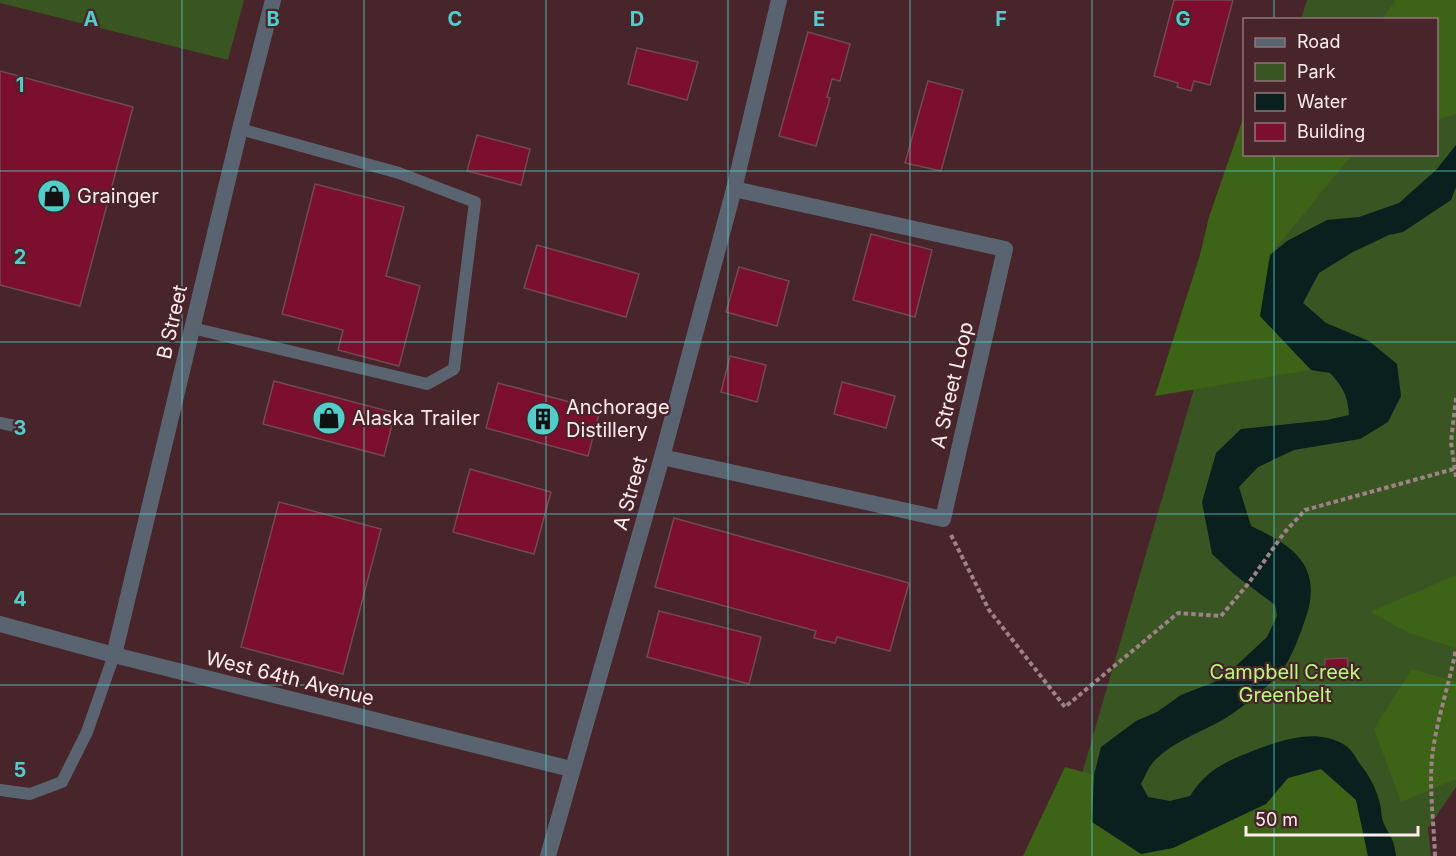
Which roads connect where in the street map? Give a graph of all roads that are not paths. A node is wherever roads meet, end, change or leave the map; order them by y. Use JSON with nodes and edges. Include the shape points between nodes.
{"nodes":[{"id":1,"x":273,"y":0,"type":"edge"},
{"id":2,"x":779,"y":0,"type":"edge"},
{"id":3,"x":240,"y":129,"type":"junction"},
{"id":4,"x":734,"y":189,"type":"junction"},
{"id":5,"x":192,"y":328,"type":"junction"},
{"id":6,"x":0,"y":423,"type":"edge"},
{"id":7,"x":20,"y":427,"type":"dead end"},
{"id":8,"x":662,"y":457,"type":"junction"},
{"id":9,"x":0,"y":624,"type":"edge"},
{"id":10,"x":114,"y":655,"type":"junction"},
{"id":11,"x":571,"y":769,"type":"junction"},
{"id":12,"x":0,"y":790,"type":"edge"},
{"id":13,"x":548,"y":856,"type":"edge"}],
"edges":[{"from":1,"to":3,"type":"street","name":"B Street"},
{"from":2,"to":4,"type":"street","name":"A Street"},
{"from":3,"to":5,"type":"street","name":"B Street"},
{"from":3,"to":5,"type":"lane","via":[[399,173],[475,202],[454,369],[427,384]]},
{"from":4,"to":8,"type":"street","name":"A Street"},
{"from":4,"to":8,"type":"street","name":"A Street Loop","via":[[1005,249],[943,519]]},
{"from":5,"to":10,"type":"street","name":"B Street"},
{"from":6,"to":7,"type":"lane"},
{"from":8,"to":11,"type":"street","name":"A Street"},
{"from":9,"to":10,"type":"street","name":"West 64th Avenue"},
{"from":10,"to":11,"type":"street","name":"West 64th Avenue"},
{"from":10,"to":12,"type":"lane","via":[[87,732],[62,782],[30,794]]},
{"from":11,"to":13,"type":"street","name":"A Street"}]}
